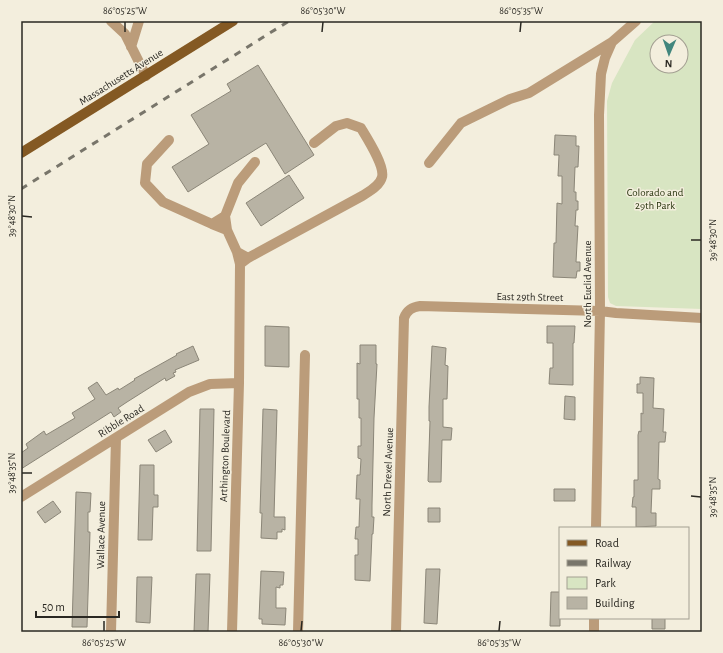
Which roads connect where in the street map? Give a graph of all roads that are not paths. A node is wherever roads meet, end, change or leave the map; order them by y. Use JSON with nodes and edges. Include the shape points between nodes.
{"nodes":[{"id":1,"x":111,"y":21,"type":"edge"},
{"id":2,"x":139,"y":21,"type":"edge"},
{"id":3,"x":233,"y":21,"type":"edge"},
{"id":4,"x":636,"y":21,"type":"edge"},
{"id":5,"x":612,"y":42,"type":"junction"},
{"id":6,"x":131,"y":47,"type":"junction"},
{"id":7,"x":146,"y":76,"type":"junction"},
{"id":8,"x":168,"y":140,"type":"dead end"},
{"id":9,"x":314,"y":143,"type":"dead end"},
{"id":10,"x":21,"y":153,"type":"edge"},
{"id":11,"x":255,"y":162,"type":"dead end"},
{"id":12,"x":429,"y":163,"type":"dead end"},
{"id":13,"x":225,"y":216,"type":"junction"},
{"id":14,"x":212,"y":224,"type":"junction"},
{"id":15,"x":227,"y":230,"type":"junction"},
{"id":16,"x":244,"y":261,"type":"junction"},
{"id":17,"x":600,"y":311,"type":"junction"},
{"id":18,"x":406,"y":312,"type":"joint"},
{"id":19,"x":702,"y":318,"type":"edge"},
{"id":20,"x":305,"y":355,"type":"dead end"},
{"id":21,"x":239,"y":383,"type":"junction"},
{"id":22,"x":116,"y":438,"type":"junction"},
{"id":23,"x":21,"y":497,"type":"edge"},
{"id":24,"x":596,"y":527,"type":"edge"},
{"id":25,"x":594,"y":619,"type":"edge"},
{"id":26,"x":111,"y":632,"type":"edge"},
{"id":27,"x":232,"y":632,"type":"edge"},
{"id":28,"x":298,"y":632,"type":"edge"},
{"id":29,"x":396,"y":632,"type":"edge"},
{"id":30,"x":594,"y":632,"type":"edge"}],
"edges":[{"from":1,"to":6,"type":"street","via":[[125,34]]},
{"from":2,"to":6,"type":"street"},
{"from":3,"to":7,"type":"main road","name":"Massachusetts Avenue"},
{"from":4,"to":5,"type":"street"},
{"from":5,"to":12,"type":"street","via":[[529,93],[461,122]]},
{"from":5,"to":17,"type":"street","name":"North Euclid Avenue","via":[[601,74],[599,115]]},
{"from":6,"to":7,"type":"street"},
{"from":7,"to":10,"type":"main road","name":"Massachusetts Avenue"},
{"from":8,"to":14,"type":"street","via":[[147,164],[145,183],[163,202]]},
{"from":9,"to":16,"type":"street","via":[[336,126],[347,123],[361,128],[382,168],[382,178],[374,188],[362,196]]},
{"from":11,"to":13,"type":"street","via":[[238,183]]},
{"from":13,"to":14,"type":"street"},
{"from":13,"to":15,"type":"street","name":"Arthington Boulevard"},
{"from":14,"to":15,"type":"street"},
{"from":15,"to":16,"type":"street","name":"Arthington Boulevard"},
{"from":16,"to":21,"type":"street","name":"Arthington Boulevard","via":[[240,281]]},
{"from":17,"to":18,"type":"street","name":"East 29th Street","via":[[420,306]]},
{"from":17,"to":19,"type":"street","name":"East 29th Street"},
{"from":17,"to":24,"type":"street","name":"North Euclid Avenue"},
{"from":18,"to":29,"type":"street","name":"North Drexel Avenue"},
{"from":20,"to":28,"type":"street"},
{"from":21,"to":22,"type":"street","name":"Ribble Road","via":[[217,383],[189,392]]},
{"from":21,"to":27,"type":"street","name":"Arthington Boulevard"},
{"from":22,"to":23,"type":"street","name":"Ribble Road"},
{"from":22,"to":26,"type":"street","name":"Wallace Avenue"},
{"from":25,"to":30,"type":"street"}]}
